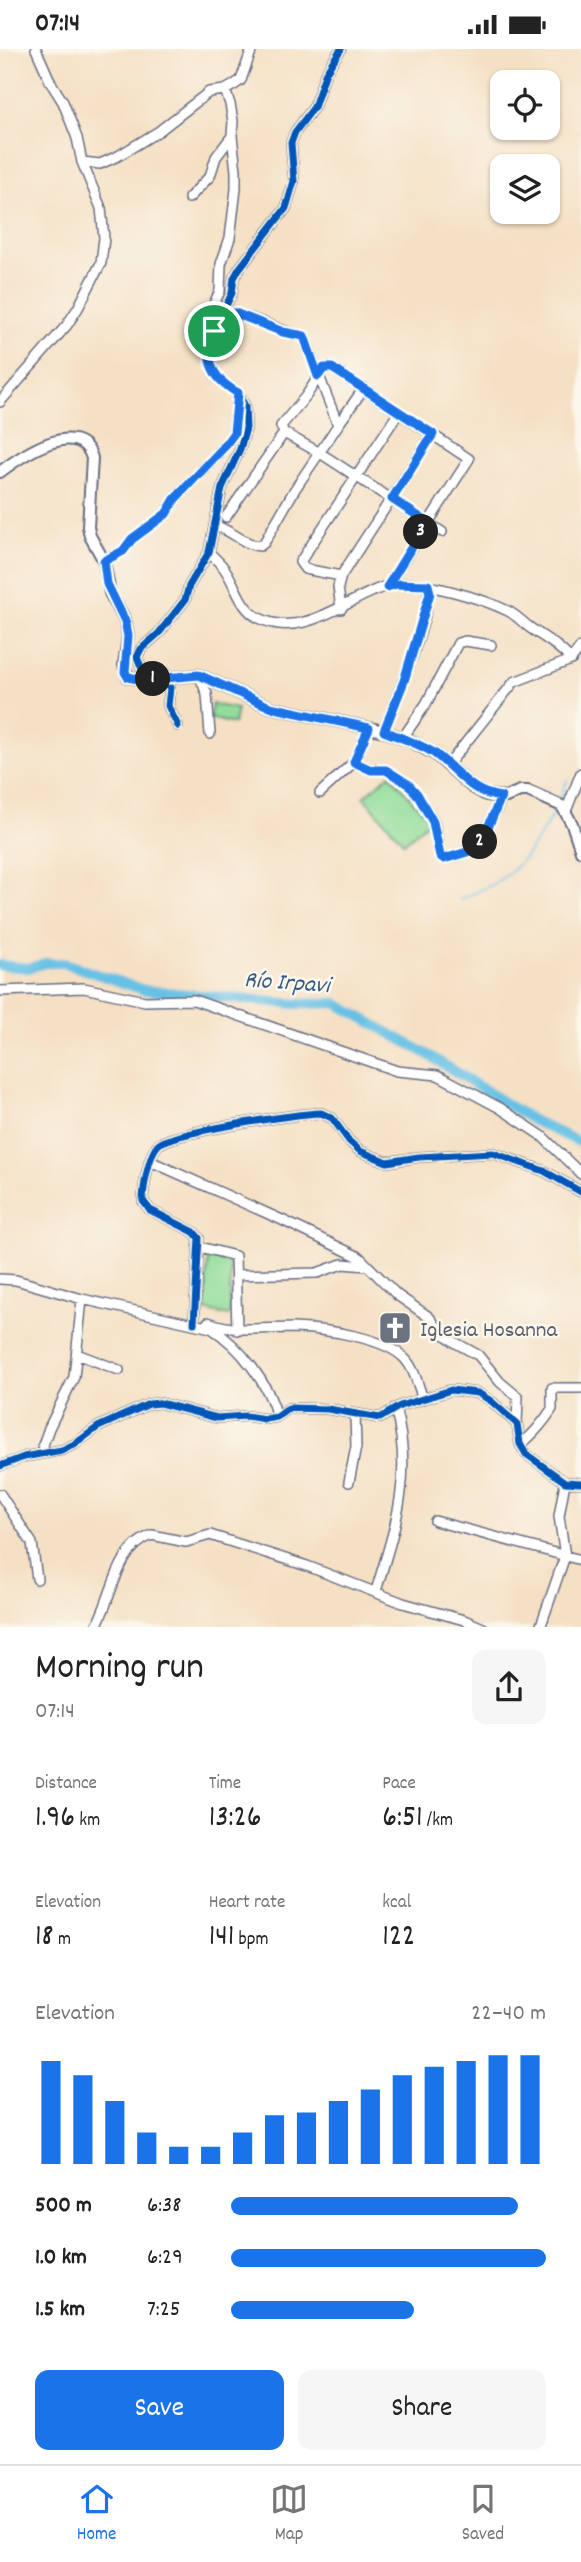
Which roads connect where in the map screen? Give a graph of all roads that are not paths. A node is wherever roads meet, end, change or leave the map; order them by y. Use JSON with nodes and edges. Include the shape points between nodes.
{"nodes":[{"id":1,"x":36,"y":49,"type":"edge"},
{"id":2,"x":252,"y":49,"type":"edge"},
{"id":3,"x":341,"y":49,"type":"edge"},
{"id":4,"x":225,"y":90,"type":"junction"},
{"id":5,"x":232,"y":136,"type":"junction"},
{"id":6,"x":82,"y":162,"type":"junction"},
{"id":7,"x":189,"y":198,"type":"dead end"},
{"id":8,"x":221,"y":315,"type":"junction"},
{"id":9,"x":214,"y":331,"type":"junction"},
{"id":10,"x":318,"y":376,"type":"junction"},
{"id":11,"x":364,"y":388,"type":"junction"},
{"id":12,"x":238,"y":393,"type":"junction"},
{"id":13,"x":0,"y":402,"type":"edge"},
{"id":14,"x":399,"y":412,"type":"junction"},
{"id":15,"x":338,"y":425,"type":"junction"},
{"id":16,"x":284,"y":433,"type":"junction"},
{"id":17,"x":433,"y":434,"type":"junction"},
{"id":18,"x":320,"y":453,"type":"junction"},
{"id":19,"x":0,"y":472,"type":"edge"},
{"id":20,"x":356,"y":476,"type":"junction"},
{"id":21,"x":392,"y":499,"type":"junction"},
{"id":22,"x":226,"y":517,"type":"dead end"},
{"id":23,"x":427,"y":522,"type":"junction"},
{"id":24,"x":216,"y":526,"type":"junction"},
{"id":25,"x":442,"y":532,"type":"dead end"},
{"id":26,"x":209,"y":552,"type":"junction"},
{"id":27,"x":104,"y":561,"type":"junction"},
{"id":28,"x":341,"y":576,"type":"junction"},
{"id":29,"x":428,"y":585,"type":"junction"},
{"id":30,"x":387,"y":587,"type":"junction"},
{"id":31,"x":341,"y":609,"type":"junction"},
{"id":32,"x":491,"y":645,"type":"dead end"},
{"id":33,"x":581,"y":647,"type":"edge"},
{"id":34,"x":571,"y":660,"type":"junction"},
{"id":35,"x":199,"y":675,"type":"junction"},
{"id":36,"x":168,"y":678,"type":"junction"},
{"id":37,"x":178,"y":726,"type":"dead end"},
{"id":38,"x":369,"y":728,"type":"junction"},
{"id":39,"x":384,"y":731,"type":"junction"},
{"id":40,"x":210,"y":734,"type":"dead end"},
{"id":41,"x":402,"y":739,"type":"junction"},
{"id":42,"x":354,"y":762,"type":"junction"},
{"id":43,"x":448,"y":765,"type":"junction"},
{"id":44,"x":581,"y":773,"type":"edge"},
{"id":45,"x":320,"y":793,"type":"dead end"},
{"id":46,"x":501,"y":797,"type":"junction"},
{"id":47,"x":561,"y":806,"type":"junction"},
{"id":48,"x":581,"y":851,"type":"edge"},
{"id":49,"x":0,"y":991,"type":"edge"},
{"id":50,"x":150,"y":1161,"type":"junction"},
{"id":51,"x":581,"y":1174,"type":"edge"},
{"id":52,"x":581,"y":1192,"type":"edge"},
{"id":53,"x":200,"y":1247,"type":"junction"},
{"id":54,"x":368,"y":1266,"type":"junction"},
{"id":55,"x":236,"y":1275,"type":"junction"},
{"id":56,"x":0,"y":1279,"type":"edge"},
{"id":57,"x":82,"y":1299,"type":"junction"},
{"id":58,"x":194,"y":1323,"type":"junction"},
{"id":59,"x":237,"y":1329,"type":"junction"},
{"id":60,"x":77,"y":1354,"type":"junction"},
{"id":61,"x":119,"y":1370,"type":"dead end"},
{"id":62,"x":581,"y":1388,"type":"edge"},
{"id":63,"x":423,"y":1399,"type":"junction"},
{"id":64,"x":395,"y":1408,"type":"junction"},
{"id":65,"x":355,"y":1415,"type":"junction"},
{"id":66,"x":277,"y":1416,"type":"junction"},
{"id":67,"x":517,"y":1425,"type":"junction"},
{"id":68,"x":520,"y":1444,"type":"junction"},
{"id":69,"x":43,"y":1453,"type":"junction"},
{"id":70,"x":0,"y":1466,"type":"edge"},
{"id":71,"x":349,"y":1482,"type":"dead end"},
{"id":72,"x":565,"y":1482,"type":"junction"},
{"id":73,"x":581,"y":1483,"type":"edge"},
{"id":74,"x":0,"y":1494,"type":"edge"},
{"id":75,"x":435,"y":1521,"type":"dead end"},
{"id":76,"x":565,"y":1556,"type":"junction"},
{"id":77,"x":581,"y":1560,"type":"edge"},
{"id":78,"x":37,"y":1579,"type":"dead end"},
{"id":79,"x":376,"y":1591,"type":"junction"},
{"id":80,"x":95,"y":1627,"type":"edge"},
{"id":81,"x":483,"y":1627,"type":"edge"},
{"id":82,"x":540,"y":1627,"type":"edge"}],
"edges":[{"from":1,"to":6,"type":"street","via":[[63,102]]},
{"from":2,"to":4,"type":"street","via":[[241,80]]},
{"from":3,"to":8,"type":"street","via":[[291,143],[294,181],[286,208],[239,269]]},
{"from":4,"to":5,"type":"street"},
{"from":4,"to":6,"type":"street","via":[[209,92],[118,156],[100,164]]},
{"from":5,"to":7,"type":"street","via":[[216,157],[210,176]]},
{"from":5,"to":9,"type":"street","via":[[236,189],[220,291],[212,305]]},
{"from":6,"to":13,"type":"street","via":[[101,208],[101,263],[67,325]]},
{"from":8,"to":9,"type":"street"},
{"from":8,"to":10,"type":"street","via":[[244,315],[304,336]]},
{"from":9,"to":12,"type":"street","via":[[209,358],[212,370]]},
{"from":10,"to":11,"type":"street","via":[[324,368],[332,368]]},
{"from":10,"to":15,"type":"street"},
{"from":10,"to":16,"type":"street","via":[[281,426]]},
{"from":11,"to":14,"type":"street"},
{"from":11,"to":15,"type":"street"},
{"from":12,"to":24,"type":"street","via":[[245,406],[246,428],[222,488]]},
{"from":12,"to":27,"type":"street","via":[[234,433],[223,448],[166,514],[123,551]]},
{"from":14,"to":17,"type":"street"},
{"from":14,"to":20,"type":"street"},
{"from":15,"to":18,"type":"street"},
{"from":16,"to":18,"type":"street"},
{"from":16,"to":22,"type":"street"},
{"from":17,"to":21,"type":"street"},
{"from":17,"to":23,"type":"street","via":[[469,459]]},
{"from":18,"to":20,"type":"street"},
{"from":18,"to":24,"type":"street","via":[[264,543],[255,546]]},
{"from":19,"to":27,"type":"main road","via":[[49,443],[68,439],[84,445],[92,458],[88,527]]},
{"from":20,"to":21,"type":"street"},
{"from":20,"to":28,"type":"street","via":[[300,562],[305,569]]},
{"from":21,"to":23,"type":"street"},
{"from":21,"to":28,"type":"street"},
{"from":23,"to":25,"type":"street"},
{"from":23,"to":30,"type":"street"},
{"from":24,"to":26,"type":"street"},
{"from":26,"to":31,"type":"street","via":[[226,571],[243,604],[263,620],[301,622]]},
{"from":26,"to":36,"type":"street","via":[[180,609],[138,653],[142,669]]},
{"from":27,"to":36,"type":"main road","via":[[107,584],[128,636],[125,672],[142,680]]},
{"from":28,"to":31,"type":"street"},
{"from":29,"to":30,"type":"street"},
{"from":29,"to":34,"type":"street","via":[[511,612]]},
{"from":29,"to":39,"type":"street","via":[[424,617]]},
{"from":30,"to":31,"type":"street"},
{"from":32,"to":41,"type":"street","via":[[458,643]]},
{"from":33,"to":34,"type":"street"},
{"from":34,"to":43,"type":"street","via":[[514,683]]},
{"from":35,"to":36,"type":"main road"},
{"from":35,"to":38,"type":"main road","via":[[270,707]]},
{"from":35,"to":40,"type":"street","via":[[206,690]]},
{"from":36,"to":37,"type":"street","via":[[168,706]]},
{"from":38,"to":39,"type":"main road"},
{"from":38,"to":42,"type":"street"},
{"from":39,"to":41,"type":"main road"},
{"from":41,"to":43,"type":"main road","via":[[422,746]]},
{"from":42,"to":45,"type":"street"},
{"from":42,"to":46,"type":"street","via":[[371,770],[386,770],[408,784],[433,822],[444,859],[477,845]]},
{"from":43,"to":46,"type":"main road","via":[[472,787]]},
{"from":44,"to":47,"type":"street"},
{"from":46,"to":47,"type":"main road","via":[[528,791]]},
{"from":47,"to":48,"type":"main road"},
{"from":49,"to":51,"type":"street","via":[[84,988],[145,1001],[194,1000],[397,1071],[438,1075],[542,1136]]},
{"from":50,"to":52,"type":"street","via":[[163,1141],[200,1130],[321,1113],[332,1118],[360,1151],[387,1162],[493,1153],[544,1171]]},
{"from":50,"to":53,"type":"street","via":[[143,1201],[150,1210],[194,1232]]},
{"from":50,"to":54,"type":"street","via":[[359,1257]]},
{"from":53,"to":55,"type":"street","via":[[235,1256]]},
{"from":53,"to":58,"type":"street"},
{"from":54,"to":55,"type":"street","via":[[342,1264],[317,1273]]},
{"from":54,"to":67,"type":"street","via":[[439,1330],[478,1355],[518,1397]]},
{"from":55,"to":59,"type":"street"},
{"from":56,"to":57,"type":"street"},
{"from":57,"to":58,"type":"street"},
{"from":57,"to":60,"type":"street"},
{"from":58,"to":59,"type":"street","via":[[203,1320]]},
{"from":58,"to":66,"type":"street","via":[[228,1339],[267,1388]]},
{"from":59,"to":63,"type":"street","via":[[309,1329],[391,1346],[408,1362]]},
{"from":60,"to":61,"type":"street"},
{"from":60,"to":69,"type":"street","via":[[74,1377],[49,1428]]},
{"from":62,"to":68,"type":"street","via":[[552,1388],[552,1409],[531,1439]]},
{"from":63,"to":64,"type":"street"},
{"from":63,"to":67,"type":"street","via":[[451,1390],[478,1393]]},
{"from":64,"to":65,"type":"street","via":[[380,1418]]},
{"from":64,"to":79,"type":"street","via":[[404,1444],[403,1491]]},
{"from":65,"to":66,"type":"street","via":[[328,1409],[289,1409]]},
{"from":65,"to":71,"type":"street","via":[[356,1447]]},
{"from":66,"to":69,"type":"street","via":[[216,1419],[149,1404],[98,1427],[62,1450]]},
{"from":67,"to":68,"type":"street"},
{"from":68,"to":72,"type":"street","via":[[526,1454]]},
{"from":69,"to":70,"type":"street"},
{"from":72,"to":73,"type":"street"},
{"from":72,"to":76,"type":"street","via":[[559,1516]]},
{"from":74,"to":78,"type":"street","via":[[32,1543]]},
{"from":75,"to":76,"type":"street"},
{"from":76,"to":77,"type":"street"},
{"from":76,"to":82,"type":"street"},
{"from":79,"to":80,"type":"street","via":[[210,1535],[186,1542],[152,1535],[138,1543],[124,1561]]},
{"from":79,"to":81,"type":"street"}]}
